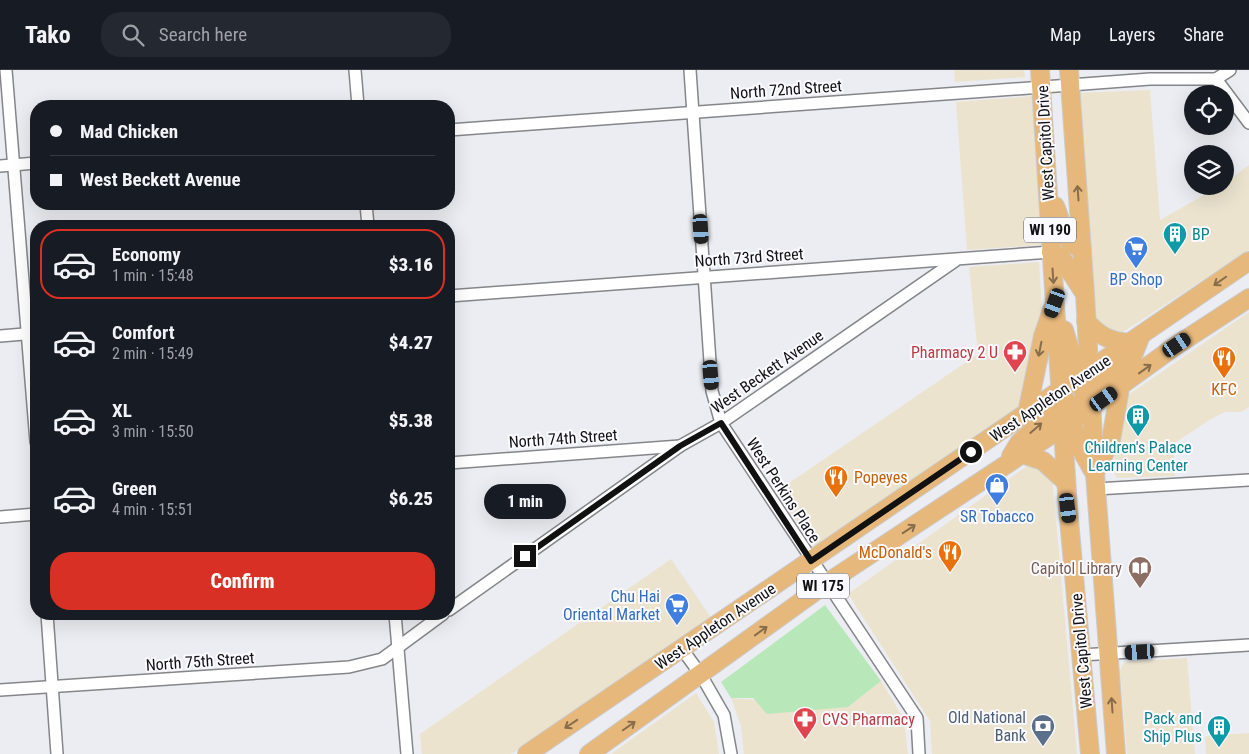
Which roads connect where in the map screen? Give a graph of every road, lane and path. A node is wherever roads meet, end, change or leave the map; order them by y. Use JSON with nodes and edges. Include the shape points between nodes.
{"nodes":[{"id":1,"x":6,"y":70,"type":"edge"},
{"id":2,"x":355,"y":70,"type":"edge"},
{"id":3,"x":690,"y":70,"type":"edge"},
{"id":4,"x":1230,"y":70,"type":"edge"},
{"id":5,"x":1069,"y":77,"type":"edge"},
{"id":6,"x":1041,"y":79,"type":"edge"},
{"id":7,"x":1216,"y":79,"type":"junction"},
{"id":8,"x":358,"y":100,"type":"edge"},
{"id":9,"x":693,"y":112,"type":"junction"},
{"id":10,"x":1249,"y":123,"type":"edge"},
{"id":11,"x":455,"y":130,"type":"edge"},
{"id":12,"x":30,"y":164,"type":"edge"},
{"id":13,"x":14,"y":165,"type":"junction"},
{"id":14,"x":0,"y":166,"type":"edge"},
{"id":15,"x":1047,"y":189,"type":"junction"},
{"id":16,"x":1082,"y":249,"type":"junction"},
{"id":17,"x":1051,"y":252,"type":"junction"},
{"id":18,"x":955,"y":261,"type":"junction"},
{"id":19,"x":1249,"y":261,"type":"edge"},
{"id":20,"x":704,"y":276,"type":"junction"},
{"id":21,"x":1085,"y":294,"type":"junction"},
{"id":22,"x":455,"y":296,"type":"edge"},
{"id":23,"x":1249,"y":298,"type":"edge"},
{"id":24,"x":1055,"y":309,"type":"junction"},
{"id":25,"x":30,"y":315,"type":"edge"},
{"id":26,"x":1086,"y":321,"type":"junction"},
{"id":27,"x":30,"y":334,"type":"edge"},
{"id":28,"x":0,"y":336,"type":"edge"},
{"id":29,"x":1136,"y":339,"type":"junction"},
{"id":30,"x":1120,"y":388,"type":"junction"},
{"id":31,"x":1086,"y":389,"type":"junction"},
{"id":32,"x":1066,"y":409,"type":"junction"},
{"id":33,"x":1027,"y":413,"type":"junction"},
{"id":34,"x":721,"y":423,"type":"junction"},
{"id":35,"x":680,"y":446,"type":"junction"},
{"id":36,"x":1022,"y":454,"type":"junction"},
{"id":37,"x":455,"y":463,"type":"edge"},
{"id":38,"x":1006,"y":465,"type":"junction"},
{"id":39,"x":1249,"y":480,"type":"edge"},
{"id":40,"x":1066,"y":482,"type":"junction"},
{"id":41,"x":1095,"y":482,"type":"junction"},
{"id":42,"x":30,"y":514,"type":"edge"},
{"id":43,"x":0,"y":517,"type":"edge"},
{"id":44,"x":1074,"y":557,"type":"junction"},
{"id":45,"x":811,"y":561,"type":"junction"},
{"id":46,"x":827,"y":583,"type":"junction"},
{"id":47,"x":1103,"y":583,"type":"junction"},
{"id":48,"x":455,"y":606,"type":"edge"},
{"id":49,"x":47,"y":620,"type":"edge"},
{"id":50,"x":396,"y":620,"type":"edge"},
{"id":51,"x":435,"y":620,"type":"edge"},
{"id":52,"x":1249,"y":645,"type":"edge"},
{"id":53,"x":398,"y":647,"type":"junction"},
{"id":54,"x":682,"y":649,"type":"junction"},
{"id":55,"x":1108,"y":654,"type":"junction"},
{"id":56,"x":1081,"y":655,"type":"junction"},
{"id":57,"x":701,"y":675,"type":"junction"},
{"id":58,"x":52,"y":687,"type":"junction"},
{"id":59,"x":0,"y":690,"type":"edge"},
{"id":60,"x":57,"y":754,"type":"edge"},
{"id":61,"x":407,"y":754,"type":"edge"},
{"id":62,"x":527,"y":754,"type":"edge"},
{"id":63,"x":589,"y":754,"type":"edge"},
{"id":64,"x":731,"y":754,"type":"edge"},
{"id":65,"x":919,"y":754,"type":"edge"},
{"id":66,"x":1090,"y":754,"type":"edge"},
{"id":67,"x":1116,"y":754,"type":"edge"}],
"edges":[{"from":1,"to":13,"type":"street"},
{"from":2,"to":8,"type":"street"},
{"from":3,"to":9,"type":"street","name":"West Perkins Place"},
{"from":4,"to":7,"type":"street"},
{"from":5,"to":6,"type":"street","name":"North 72nd Street"},
{"from":5,"to":7,"type":"street","name":"North 72nd Street"},
{"from":16,"to":5,"type":"main road","name":"West Capitol Drive","number":"WI 190","one_way":true},
{"from":6,"to":9,"type":"street","name":"North 72nd Street"},
{"from":6,"to":15,"type":"main road","name":"West Capitol Drive","number":"WI 190"},
{"from":7,"to":10,"type":"street"},
{"from":9,"to":11,"type":"street","name":"North 72nd Street"},
{"from":9,"to":20,"type":"street","name":"West Perkins Place"},
{"from":12,"to":13,"type":"street"},
{"from":13,"to":14,"type":"street"},
{"from":13,"to":25,"type":"street"},
{"from":15,"to":16,"type":"main road","via":[[1065,238]]},
{"from":15,"to":17,"type":"main road","name":"West Capitol Drive","number":"WI 190"},
{"from":16,"to":21,"type":"main road","name":"West Capitol Drive","number":"WI 190"},
{"from":17,"to":18,"type":"street","name":"North 73rd Street"},
{"from":17,"to":21,"type":"main road","via":[[1067,264]]},
{"from":17,"to":24,"type":"main road","name":"West Capitol Drive","number":"WI 190","one_way":true},
{"from":18,"to":20,"type":"street","name":"North 73rd Street"},
{"from":18,"to":34,"type":"street","name":"West Beckett Avenue"},
{"from":19,"to":29,"type":"main road","name":"West Appleton Avenue","number":"WI 175","one_way":true},
{"from":20,"to":22,"type":"street","name":"North 73rd Street"},
{"from":20,"to":34,"type":"street","name":"West Perkins Place","via":[[712,391]]},
{"from":21,"to":26,"type":"main road","name":"West Capitol Drive","number":"WI 190"},
{"from":30,"to":23,"type":"main road","name":"West Appleton Avenue","number":"WI 175","one_way":true,"via":[[1177,345]]},
{"from":24,"to":31,"type":"main road"},
{"from":24,"to":32,"type":"main road","name":"West Capitol Drive","number":"WI 190"},
{"from":24,"to":33,"type":"main road","one_way":true,"via":[[1043,336]]},
{"from":26,"to":29,"type":"main road","via":[[1108,340]]},
{"from":26,"to":31,"type":"main road","name":"West Capitol Drive","number":"WI 190"},
{"from":27,"to":28,"type":"street"},
{"from":29,"to":31,"type":"main road","name":"West Appleton Avenue","number":"WI 175"},
{"from":30,"to":31,"type":"main road","name":"West Appleton Avenue","number":"WI 175"},
{"from":30,"to":41,"type":"main road","via":[[1111,440]]},
{"from":31,"to":32,"type":"main road","name":"West Appleton Avenue","number":"WI 175"},
{"from":31,"to":32,"type":"main road"},
{"from":31,"to":41,"type":"main road","name":"West Capitol Drive","number":"WI 190"},
{"from":32,"to":33,"type":"main road","name":"West Appleton Avenue","number":"WI 175"},
{"from":32,"to":36,"type":"main road","name":"West Appleton Avenue","number":"WI 175"},
{"from":38,"to":32,"type":"main road","one_way":true,"via":[[1019,443]]},
{"from":32,"to":40,"type":"main road","name":"West Capitol Drive","number":"WI 190"},
{"from":32,"to":41,"type":"main road"},
{"from":33,"to":45,"type":"main road","name":"West Appleton Avenue","number":"WI 175"},
{"from":34,"to":35,"type":"street","name":"West Beckett Avenue"},
{"from":34,"to":45,"type":"street","name":"West Perkins Place"},
{"from":35,"to":37,"type":"street","name":"North 74th Street"},
{"from":35,"to":48,"type":"street","name":"West Beckett Avenue"},
{"from":36,"to":38,"type":"main road","name":"West Appleton Avenue","number":"WI 175"},
{"from":36,"to":40,"type":"main road","via":[[1043,461]]},
{"from":46,"to":38,"type":"main road","name":"West Appleton Avenue","number":"WI 175","one_way":true},
{"from":39,"to":41,"type":"street"},
{"from":40,"to":44,"type":"main road","name":"West Capitol Drive","number":"WI 190"},
{"from":41,"to":47,"type":"main road","name":"West Capitol Drive","number":"WI 190"},
{"from":42,"to":43,"type":"street"},
{"from":44,"to":47,"type":"main road","via":[[1086,561]]},
{"from":44,"to":56,"type":"main road","name":"West Capitol Drive","number":"WI 190"},
{"from":45,"to":46,"type":"street","name":"West Perkins Place"},
{"from":45,"to":54,"type":"main road","name":"West Appleton Avenue","number":"WI 175"},
{"from":57,"to":46,"type":"main road","name":"West Appleton Avenue","number":"WI 175","one_way":true},
{"from":46,"to":65,"type":"street","name":"West Perkins Place","via":[[917,718]]},
{"from":47,"to":55,"type":"main road","name":"West Capitol Drive","number":"WI 190"},
{"from":49,"to":58,"type":"street"},
{"from":50,"to":53,"type":"street"},
{"from":51,"to":53,"type":"street"},
{"from":52,"to":55,"type":"street"},
{"from":53,"to":58,"type":"street","name":"North 75th Street","via":[[382,659],[348,667]]},
{"from":53,"to":61,"type":"street"},
{"from":54,"to":57,"type":"street"},
{"from":54,"to":62,"type":"main road","name":"West Appleton Avenue","number":"WI 175","one_way":true},
{"from":55,"to":56,"type":"street"},
{"from":67,"to":55,"type":"main road","name":"West Capitol Drive","number":"WI 190","one_way":true},
{"from":56,"to":66,"type":"main road","name":"West Capitol Drive","number":"WI 190"},
{"from":63,"to":57,"type":"main road","name":"West Appleton Avenue","number":"WI 175","one_way":true},
{"from":57,"to":64,"type":"street","via":[[724,715]]},
{"from":58,"to":59,"type":"street","name":"North 75th Street"},
{"from":58,"to":60,"type":"street"}]}
